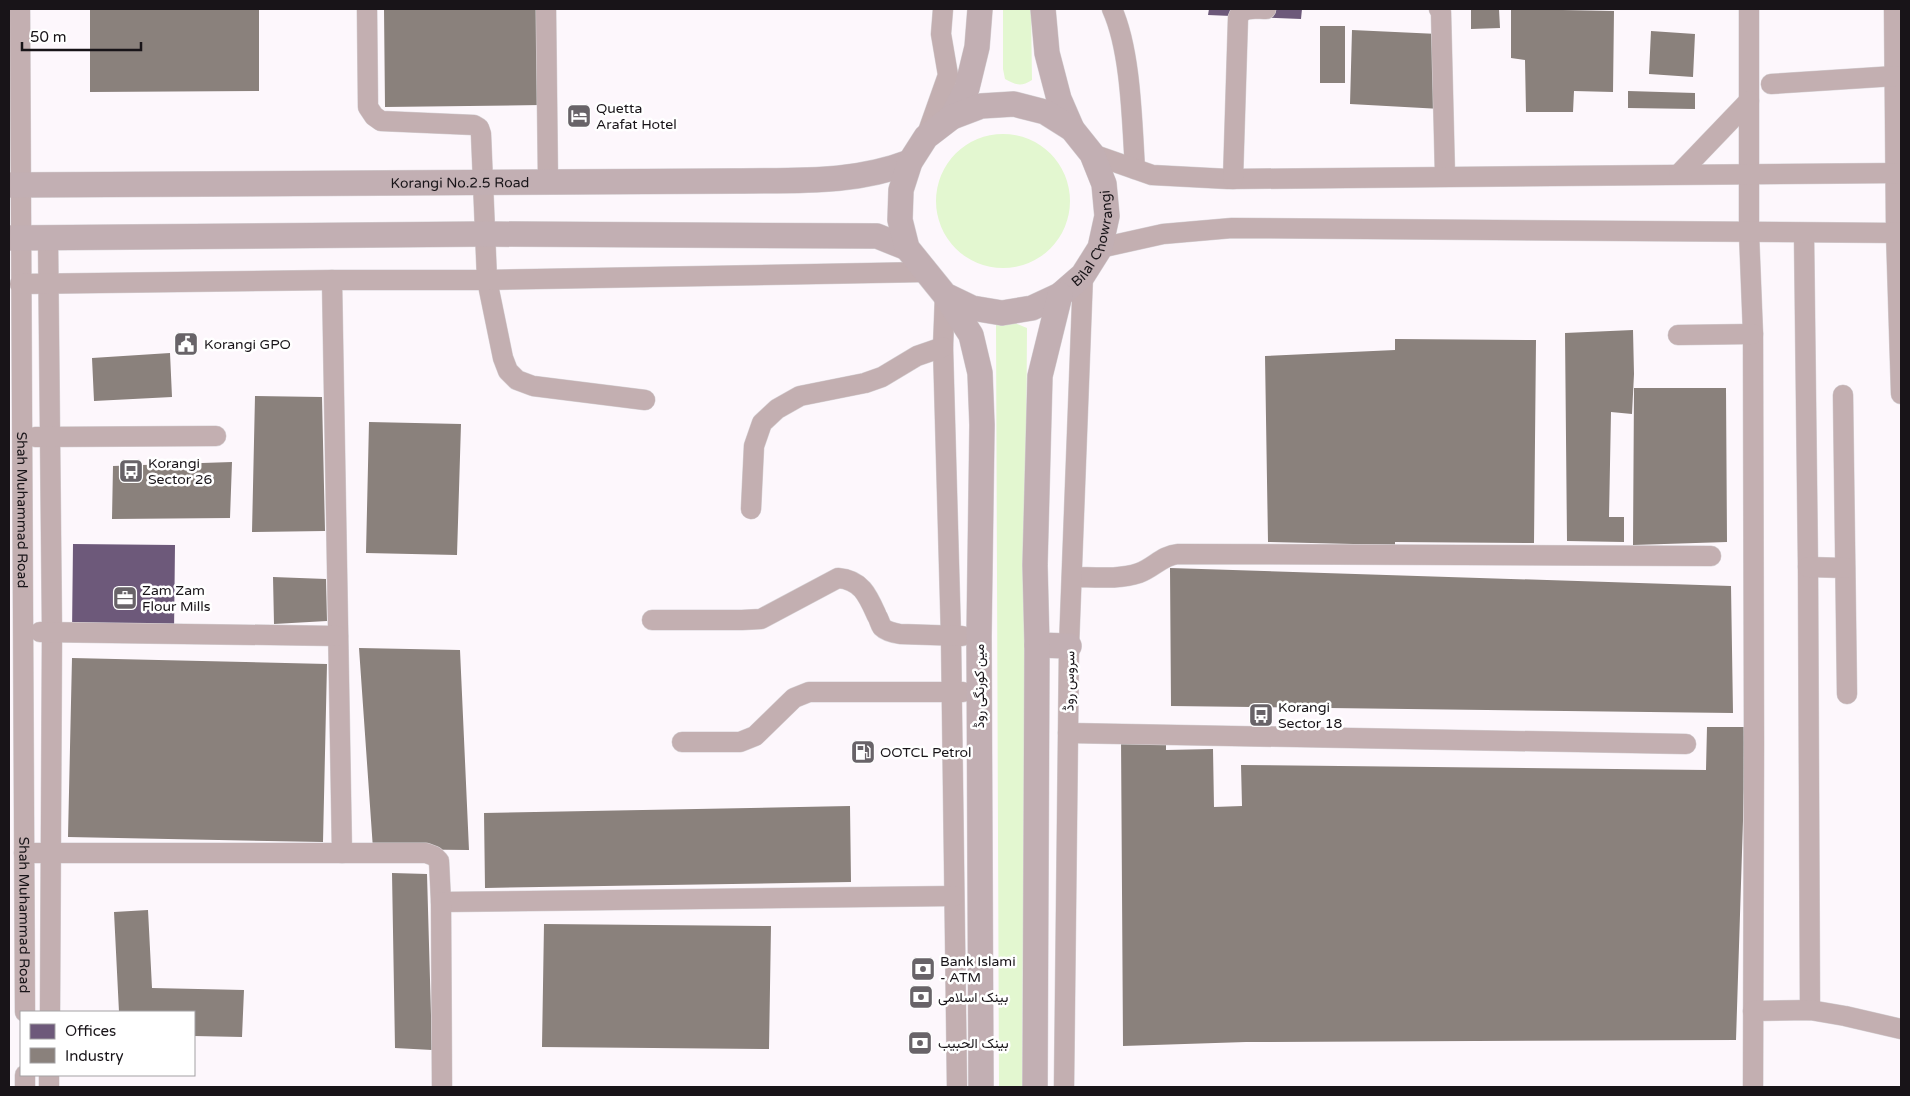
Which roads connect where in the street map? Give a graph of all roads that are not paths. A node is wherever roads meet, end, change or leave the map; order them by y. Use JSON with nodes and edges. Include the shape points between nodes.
{"nodes":[{"id":1,"x":20,"y":9,"type":"edge"},
{"id":2,"x":367,"y":9,"type":"edge"},
{"id":3,"x":546,"y":9,"type":"edge"},
{"id":4,"x":943,"y":9,"type":"edge"},
{"id":5,"x":980,"y":9,"type":"edge"},
{"id":6,"x":1043,"y":9,"type":"edge"},
{"id":7,"x":1112,"y":9,"type":"edge"},
{"id":8,"x":1266,"y":9,"type":"edge"},
{"id":9,"x":1439,"y":9,"type":"edge"},
{"id":10,"x":1749,"y":9,"type":"edge"},
{"id":11,"x":1894,"y":9,"type":"edge"},
{"id":12,"x":1895,"y":76,"type":"junction"},
{"id":13,"x":1771,"y":84,"type":"dead end"},
{"id":14,"x":1750,"y":101,"type":"junction"},
{"id":15,"x":952,"y":117,"type":"junction"},
{"id":16,"x":1072,"y":129,"type":"junction"},
{"id":17,"x":926,"y":137,"type":"junction"},
{"id":18,"x":1092,"y":154,"type":"junction"},
{"id":19,"x":910,"y":162,"type":"junction"},
{"id":20,"x":1134,"y":169,"type":"junction"},
{"id":21,"x":1898,"y":173,"type":"edge"},
{"id":22,"x":1679,"y":174,"type":"junction"},
{"id":23,"x":1445,"y":176,"type":"junction"},
{"id":24,"x":1750,"y":176,"type":"junction"},
{"id":25,"x":1233,"y":179,"type":"junction"},
{"id":26,"x":483,"y":182,"type":"junction"},
{"id":27,"x":548,"y":182,"type":"junction"},
{"id":28,"x":15,"y":185,"type":"edge"},
{"id":29,"x":1749,"y":233,"type":"junction"},
{"id":30,"x":1804,"y":233,"type":"junction"},
{"id":31,"x":1899,"y":233,"type":"edge"},
{"id":32,"x":485,"y":234,"type":"junction"},
{"id":33,"x":15,"y":238,"type":"edge"},
{"id":34,"x":48,"y":238,"type":"junction"},
{"id":35,"x":907,"y":248,"type":"junction"},
{"id":36,"x":1100,"y":248,"type":"junction"},
{"id":37,"x":925,"y":272,"type":"junction"},
{"id":38,"x":1083,"y":275,"type":"junction"},
{"id":39,"x":332,"y":280,"type":"junction"},
{"id":40,"x":487,"y":280,"type":"junction"},
{"id":41,"x":20,"y":284,"type":"junction"},
{"id":42,"x":48,"y":284,"type":"junction"},
{"id":43,"x":945,"y":294,"type":"junction"},
{"id":44,"x":1060,"y":296,"type":"junction"},
{"id":45,"x":1753,"y":334,"type":"junction"},
{"id":46,"x":1678,"y":335,"type":"dead end"},
{"id":47,"x":943,"y":347,"type":"junction"},
{"id":48,"x":1901,"y":394,"type":"edge"},
{"id":49,"x":1843,"y":396,"type":"dead end"},
{"id":50,"x":645,"y":400,"type":"dead end"},
{"id":51,"x":216,"y":436,"type":"dead end"},
{"id":52,"x":22,"y":437,"type":"junction"},
{"id":53,"x":49,"y":437,"type":"junction"},
{"id":54,"x":751,"y":509,"type":"dead end"},
{"id":55,"x":1711,"y":556,"type":"dead end"},
{"id":56,"x":1808,"y":568,"type":"junction"},
{"id":57,"x":1845,"y":568,"type":"junction"},
{"id":58,"x":1072,"y":577,"type":"junction"},
{"id":59,"x":652,"y":620,"type":"dead end"},
{"id":60,"x":23,"y":632,"type":"junction"},
{"id":61,"x":52,"y":632,"type":"junction"},
{"id":62,"x":338,"y":636,"type":"junction"},
{"id":63,"x":950,"y":636,"type":"junction"},
{"id":64,"x":979,"y":636,"type":"junction"},
{"id":65,"x":1037,"y":645,"type":"junction"},
{"id":66,"x":1069,"y":646,"type":"junction"},
{"id":67,"x":951,"y":692,"type":"junction"},
{"id":68,"x":980,"y":692,"type":"junction"},
{"id":69,"x":1847,"y":694,"type":"dead end"},
{"id":70,"x":1068,"y":733,"type":"junction"},
{"id":71,"x":682,"y":742,"type":"dead end"},
{"id":72,"x":1686,"y":744,"type":"dead end"},
{"id":73,"x":24,"y":853,"type":"junction"},
{"id":74,"x":52,"y":853,"type":"junction"},
{"id":75,"x":342,"y":853,"type":"junction"},
{"id":76,"x":954,"y":896,"type":"junction"},
{"id":77,"x":441,"y":902,"type":"junction"},
{"id":78,"x":1810,"y":1010,"type":"junction"},
{"id":79,"x":25,"y":1011,"type":"edge"},
{"id":80,"x":50,"y":1011,"type":"edge"},
{"id":81,"x":1753,"y":1011,"type":"junction"},
{"id":82,"x":1901,"y":1029,"type":"edge"},
{"id":83,"x":442,"y":1087,"type":"edge"},
{"id":84,"x":957,"y":1087,"type":"edge"},
{"id":85,"x":981,"y":1087,"type":"edge"},
{"id":86,"x":1035,"y":1087,"type":"edge"},
{"id":87,"x":1064,"y":1087,"type":"edge"},
{"id":88,"x":1753,"y":1087,"type":"edge"}],
"edges":[{"from":1,"to":28,"type":"street","name":"Shah Muhammad Road"},
{"from":2,"to":26,"type":"street","via":[[368,108],[381,121],[474,125],[479,128]]},
{"from":3,"to":27,"type":"street"},
{"from":4,"to":17,"type":"street","via":[[941,34],[948,75]]},
{"from":5,"to":15,"type":"main road","via":[[977,47],[967,88]]},
{"from":6,"to":16,"type":"main road","via":[[1047,53],[1059,98]]},
{"from":7,"to":20,"type":"street","via":[[1125,56]]},
{"from":8,"to":25,"type":"street","via":[[1244,9],[1238,18]]},
{"from":9,"to":23,"type":"street"},
{"from":10,"to":14,"type":"street"},
{"from":11,"to":12,"type":"street"},
{"from":12,"to":13,"type":"street"},
{"from":12,"to":21,"type":"street"},
{"from":14,"to":22,"type":"street"},
{"from":14,"to":24,"type":"street"},
{"from":15,"to":16,"type":"main road","name":"Bilal Chowrangi","via":[[982,106],[1014,104],[1045,112]]},
{"from":15,"to":17,"type":"main road","name":"Bilal Chowrangi"},
{"from":16,"to":18,"type":"main road","name":"Bilal Chowrangi"},
{"from":17,"to":19,"type":"main road","name":"Bilal Chowrangi"},
{"from":18,"to":20,"type":"street"},
{"from":18,"to":36,"type":"main road","name":"Bilal Chowrangi","via":[[1104,184],[1107,216]]},
{"from":19,"to":27,"type":"main road","name":"Korangi No.2.5 Road","via":[[887,171],[843,179]]},
{"from":19,"to":35,"type":"main road","name":"Bilal Chowrangi","via":[[901,190],[900,210]]},
{"from":20,"to":25,"type":"street","via":[[1152,175]]},
{"from":21,"to":24,"type":"street"},
{"from":21,"to":31,"type":"street"},
{"from":22,"to":23,"type":"street"},
{"from":22,"to":24,"type":"street"},
{"from":23,"to":25,"type":"street"},
{"from":24,"to":29,"type":"street"},
{"from":26,"to":27,"type":"main road","name":"Korangi No.2.5 Road"},
{"from":26,"to":28,"type":"main road","name":"Korangi No.2.5 Road"},
{"from":26,"to":32,"type":"street"},
{"from":28,"to":33,"type":"street","name":"Shah Muhammad Road"},
{"from":29,"to":30,"type":"street"},
{"from":29,"to":36,"type":"street","via":[[1232,228],[1163,234]]},
{"from":29,"to":45,"type":"street"},
{"from":30,"to":31,"type":"street"},
{"from":30,"to":56,"type":"street"},
{"from":31,"to":48,"type":"street"},
{"from":32,"to":34,"type":"main road"},
{"from":32,"to":35,"type":"main road","via":[[877,236]]},
{"from":32,"to":40,"type":"street"},
{"from":33,"to":34,"type":"main road"},
{"from":33,"to":41,"type":"street","name":"Shah Muhammad Road"},
{"from":34,"to":42,"type":"street"},
{"from":35,"to":37,"type":"main road","name":"Bilal Chowrangi"},
{"from":36,"to":38,"type":"main road","name":"Bilal Chowrangi"},
{"from":37,"to":40,"type":"street"},
{"from":37,"to":43,"type":"main road","name":"Bilal Chowrangi"},
{"from":38,"to":44,"type":"main road","name":"Bilal Chowrangi"},
{"from":38,"to":58,"type":"street","name":"سروس روڈ"},
{"from":39,"to":40,"type":"street"},
{"from":39,"to":42,"type":"street"},
{"from":39,"to":62,"type":"street"},
{"from":40,"to":50,"type":"street","via":[[504,358],[508,371],[517,380],[533,386]]},
{"from":41,"to":42,"type":"street"},
{"from":41,"to":52,"type":"street","name":"Shah Muhammad Road"},
{"from":42,"to":53,"type":"street"},
{"from":43,"to":44,"type":"main road","name":"Bilal Chowrangi","via":[[972,308],[1002,313],[1032,308]]},
{"from":43,"to":47,"type":"street"},
{"from":43,"to":64,"type":"main road","name":"مین کورنگی روڈ","via":[[971,335],[980,373]]},
{"from":44,"to":65,"type":"main road","via":[[1040,376],[1035,565]]},
{"from":45,"to":46,"type":"street"},
{"from":45,"to":81,"type":"street"},
{"from":47,"to":54,"type":"street","via":[[917,356],[882,377],[800,396],[777,408],[762,423],[754,446]]},
{"from":47,"to":63,"type":"street"},
{"from":49,"to":57,"type":"street"},
{"from":51,"to":53,"type":"street"},
{"from":52,"to":53,"type":"street"},
{"from":52,"to":60,"type":"street","name":"Shah Muhammad Road"},
{"from":53,"to":61,"type":"street"},
{"from":55,"to":58,"type":"street","via":[[1178,554],[1170,555],[1138,573]]},
{"from":56,"to":57,"type":"street"},
{"from":56,"to":78,"type":"street"},
{"from":57,"to":69,"type":"street"},
{"from":58,"to":66,"type":"street","name":"سروس روڈ"},
{"from":59,"to":63,"type":"street","via":[[761,619],[838,578],[854,581],[862,587],[882,628],[900,634]]},
{"from":60,"to":61,"type":"street"},
{"from":60,"to":73,"type":"street","name":"Shah Muhammad Road"},
{"from":61,"to":62,"type":"street"},
{"from":61,"to":74,"type":"street"},
{"from":62,"to":75,"type":"street"},
{"from":63,"to":64,"type":"street"},
{"from":63,"to":67,"type":"street"},
{"from":64,"to":68,"type":"main road","name":"مین کورنگی روڈ"},
{"from":65,"to":66,"type":"main road"},
{"from":65,"to":86,"type":"main road"},
{"from":66,"to":70,"type":"street","name":"سروس روڈ"},
{"from":67,"to":68,"type":"street"},
{"from":67,"to":71,"type":"street","via":[[809,692],[794,698],[749,740]]},
{"from":67,"to":76,"type":"street"},
{"from":68,"to":85,"type":"main road","name":"مین کورنگی روڈ"},
{"from":70,"to":72,"type":"street"},
{"from":70,"to":87,"type":"street","name":"سروس روڈ"},
{"from":73,"to":74,"type":"street"},
{"from":73,"to":79,"type":"street","name":"Shah Muhammad Road"},
{"from":74,"to":75,"type":"street"},
{"from":74,"to":80,"type":"street"},
{"from":75,"to":77,"type":"street","via":[[426,853],[434,856],[439,861]]},
{"from":76,"to":77,"type":"street"},
{"from":76,"to":84,"type":"street"},
{"from":77,"to":83,"type":"street"},
{"from":78,"to":81,"type":"street"},
{"from":78,"to":82,"type":"street"},
{"from":81,"to":88,"type":"street"}]}
